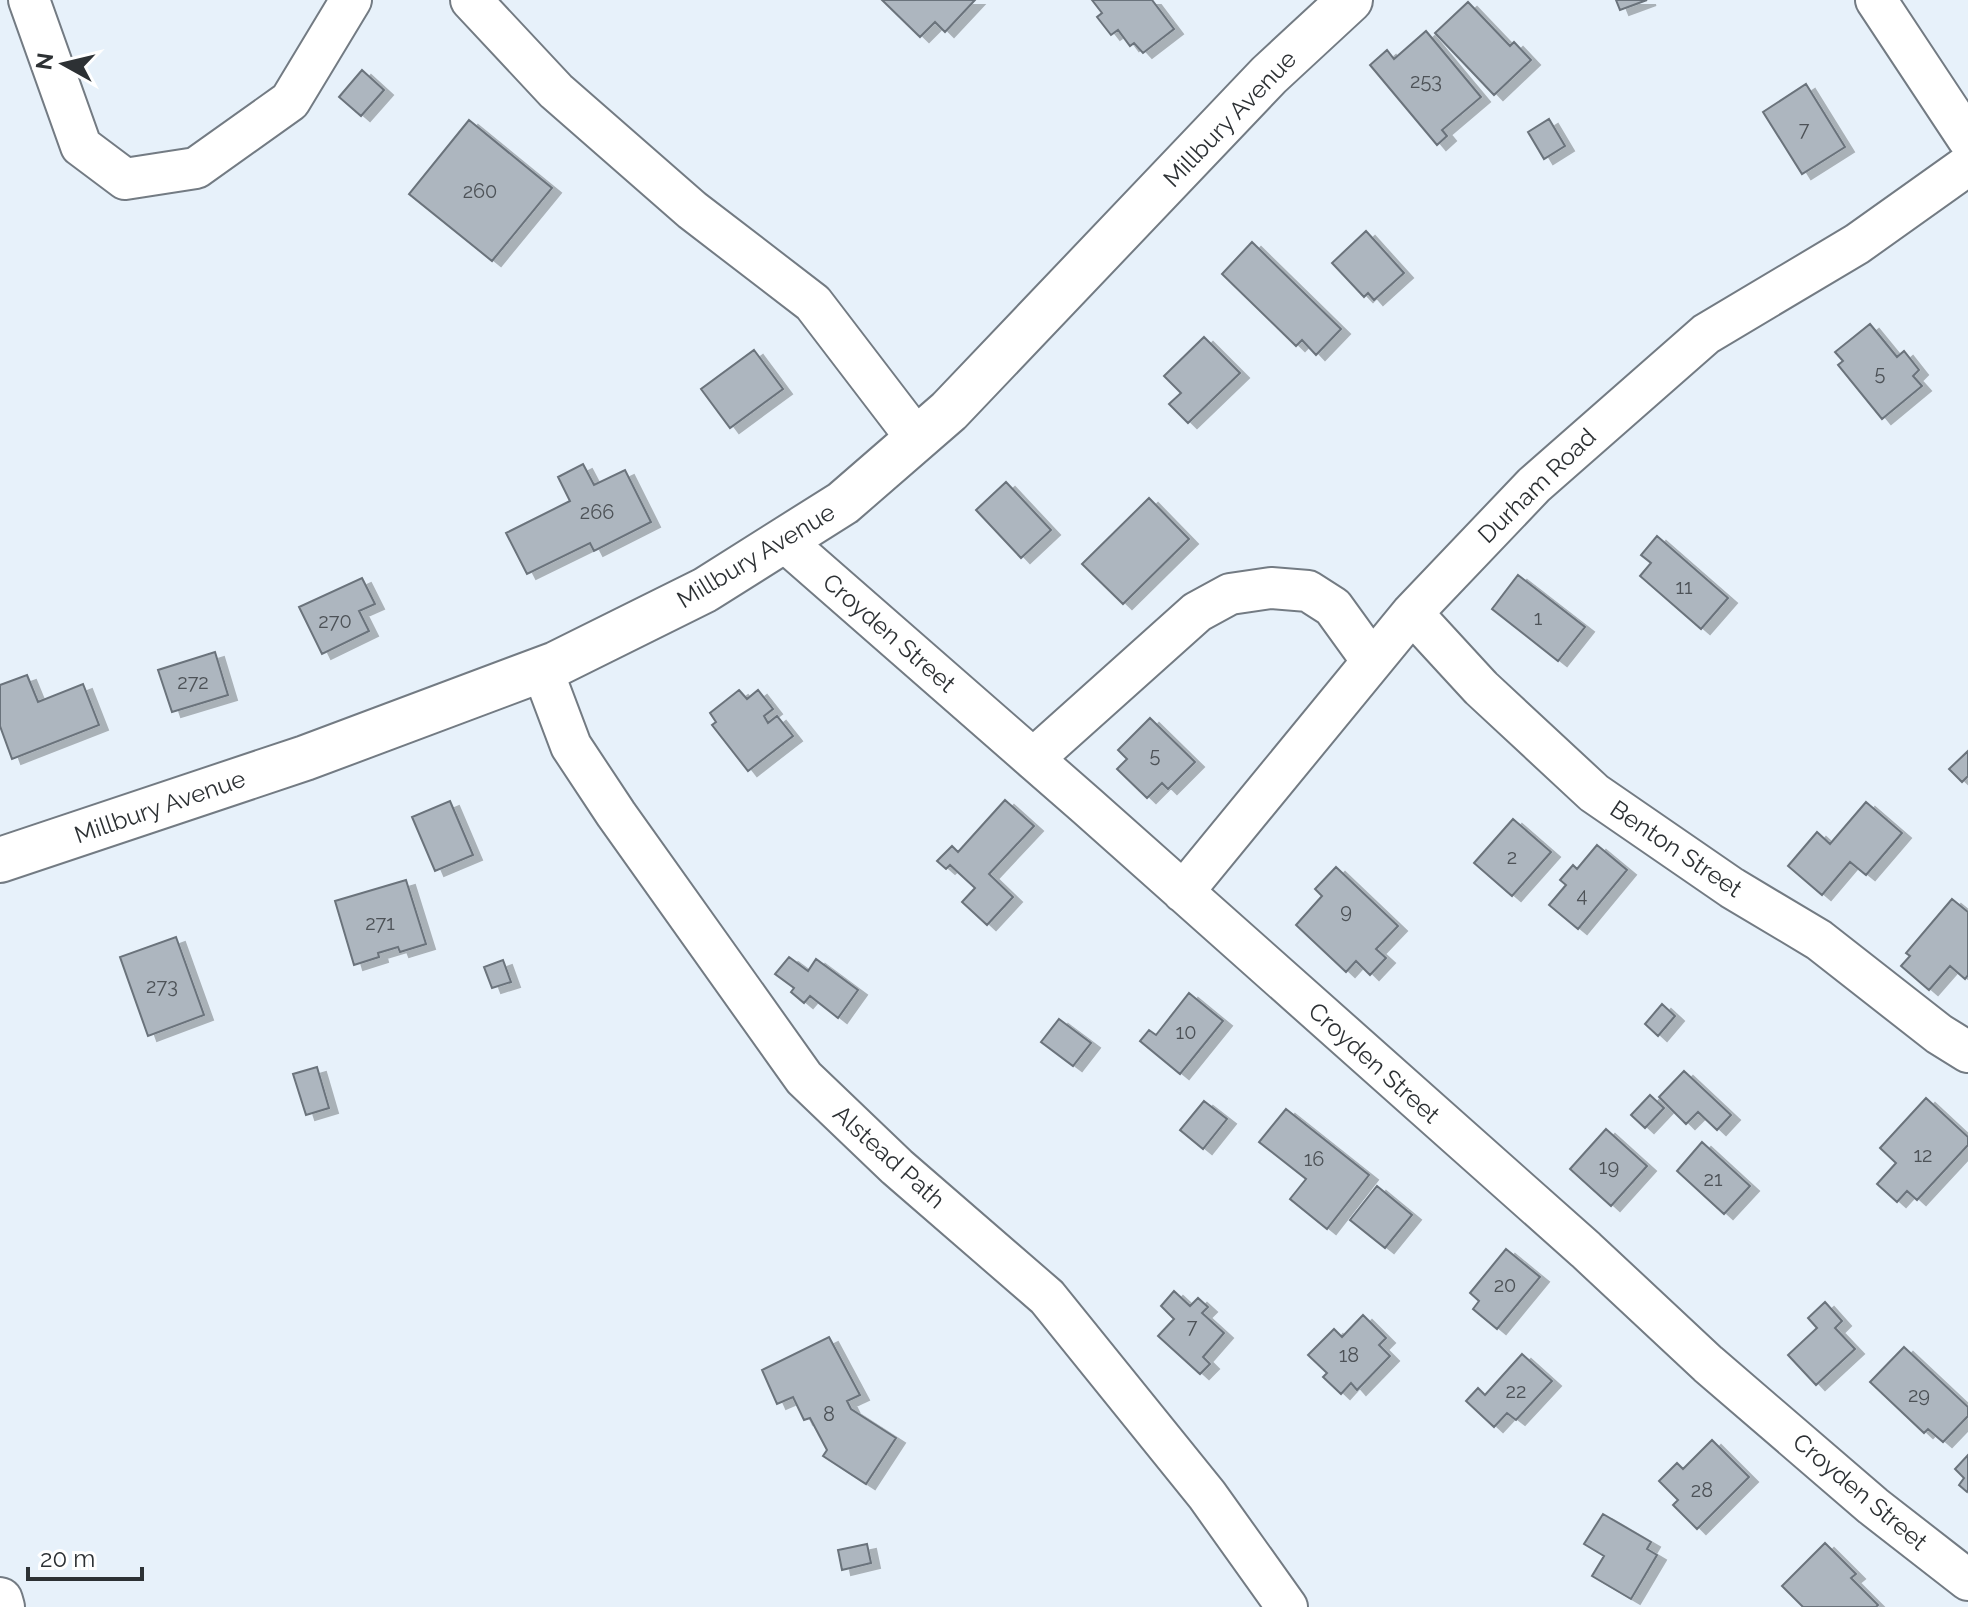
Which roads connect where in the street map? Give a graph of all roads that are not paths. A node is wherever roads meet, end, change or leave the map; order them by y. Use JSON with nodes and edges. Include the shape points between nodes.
{"nodes":[{"id":1,"x":29,"y":0,"type":"edge"},
{"id":2,"x":351,"y":0,"type":"edge"},
{"id":3,"x":471,"y":0,"type":"edge"},
{"id":4,"x":1876,"y":0,"type":"edge"},
{"id":5,"x":1341,"y":3,"type":"edge"},
{"id":6,"x":1968,"y":139,"type":"edge"},
{"id":7,"x":1968,"y":165,"type":"edge"},
{"id":8,"x":917,"y":439,"type":"junction"},
{"id":9,"x":784,"y":541,"type":"junction"},
{"id":10,"x":1412,"y":613,"type":"junction"},
{"id":11,"x":1372,"y":661,"type":"junction"},
{"id":12,"x":542,"y":669,"type":"junction"},
{"id":13,"x":1033,"y":759,"type":"junction"},
{"id":14,"x":0,"y":860,"type":"edge"},
{"id":15,"x":1183,"y":892,"type":"junction"},
{"id":16,"x":1968,"y":1052,"type":"edge"},
{"id":17,"x":1968,"y":1580,"type":"edge"},
{"id":18,"x":0,"y":1600,"type":"edge"},
{"id":19,"x":2,"y":1607,"type":"edge"},
{"id":20,"x":1287,"y":1607,"type":"edge"}],
"edges":[{"from":1,"to":2,"type":"street","via":[[81,146],[125,179],[196,168],[290,101]]},
{"from":3,"to":8,"type":"street","via":[[556,91],[692,210],[813,303]]},
{"from":4,"to":6,"type":"street"},
{"from":5,"to":8,"type":"main road","name":"Millbury Avenue","via":[[1064,294]]},
{"from":7,"to":10,"type":"street","name":"Durham Road","via":[[1857,244],[1706,334],[1534,485]]},
{"from":8,"to":9,"type":"main road","name":"Millbury Avenue","via":[[843,503]]},
{"from":9,"to":12,"type":"main road","name":"Millbury Avenue","via":[[705,590]]},
{"from":9,"to":13,"type":"street","name":"Croyden Street"},
{"from":10,"to":11,"type":"street","name":"Durham Road"},
{"from":10,"to":16,"type":"street","name":"Benton Street","via":[[1481,688],[1594,793],[1732,888],[1819,940]]},
{"from":11,"to":13,"type":"street","via":[[1333,607],[1308,591],[1271,588],[1230,594],[1197,612]]},
{"from":11,"to":15,"type":"street","name":"Durham Road"},
{"from":12,"to":14,"type":"main road","name":"Millbury Avenue","via":[[305,758]]},
{"from":12,"to":20,"type":"street","name":"Alstead Path","via":[[571,746],[804,1078],[1047,1297],[1207,1495]]},
{"from":13,"to":15,"type":"street","name":"Croyden Street"},
{"from":15,"to":17,"type":"street","name":"Croyden Street","via":[[1708,1364]]},
{"from":18,"to":19,"type":"main road"}]}
